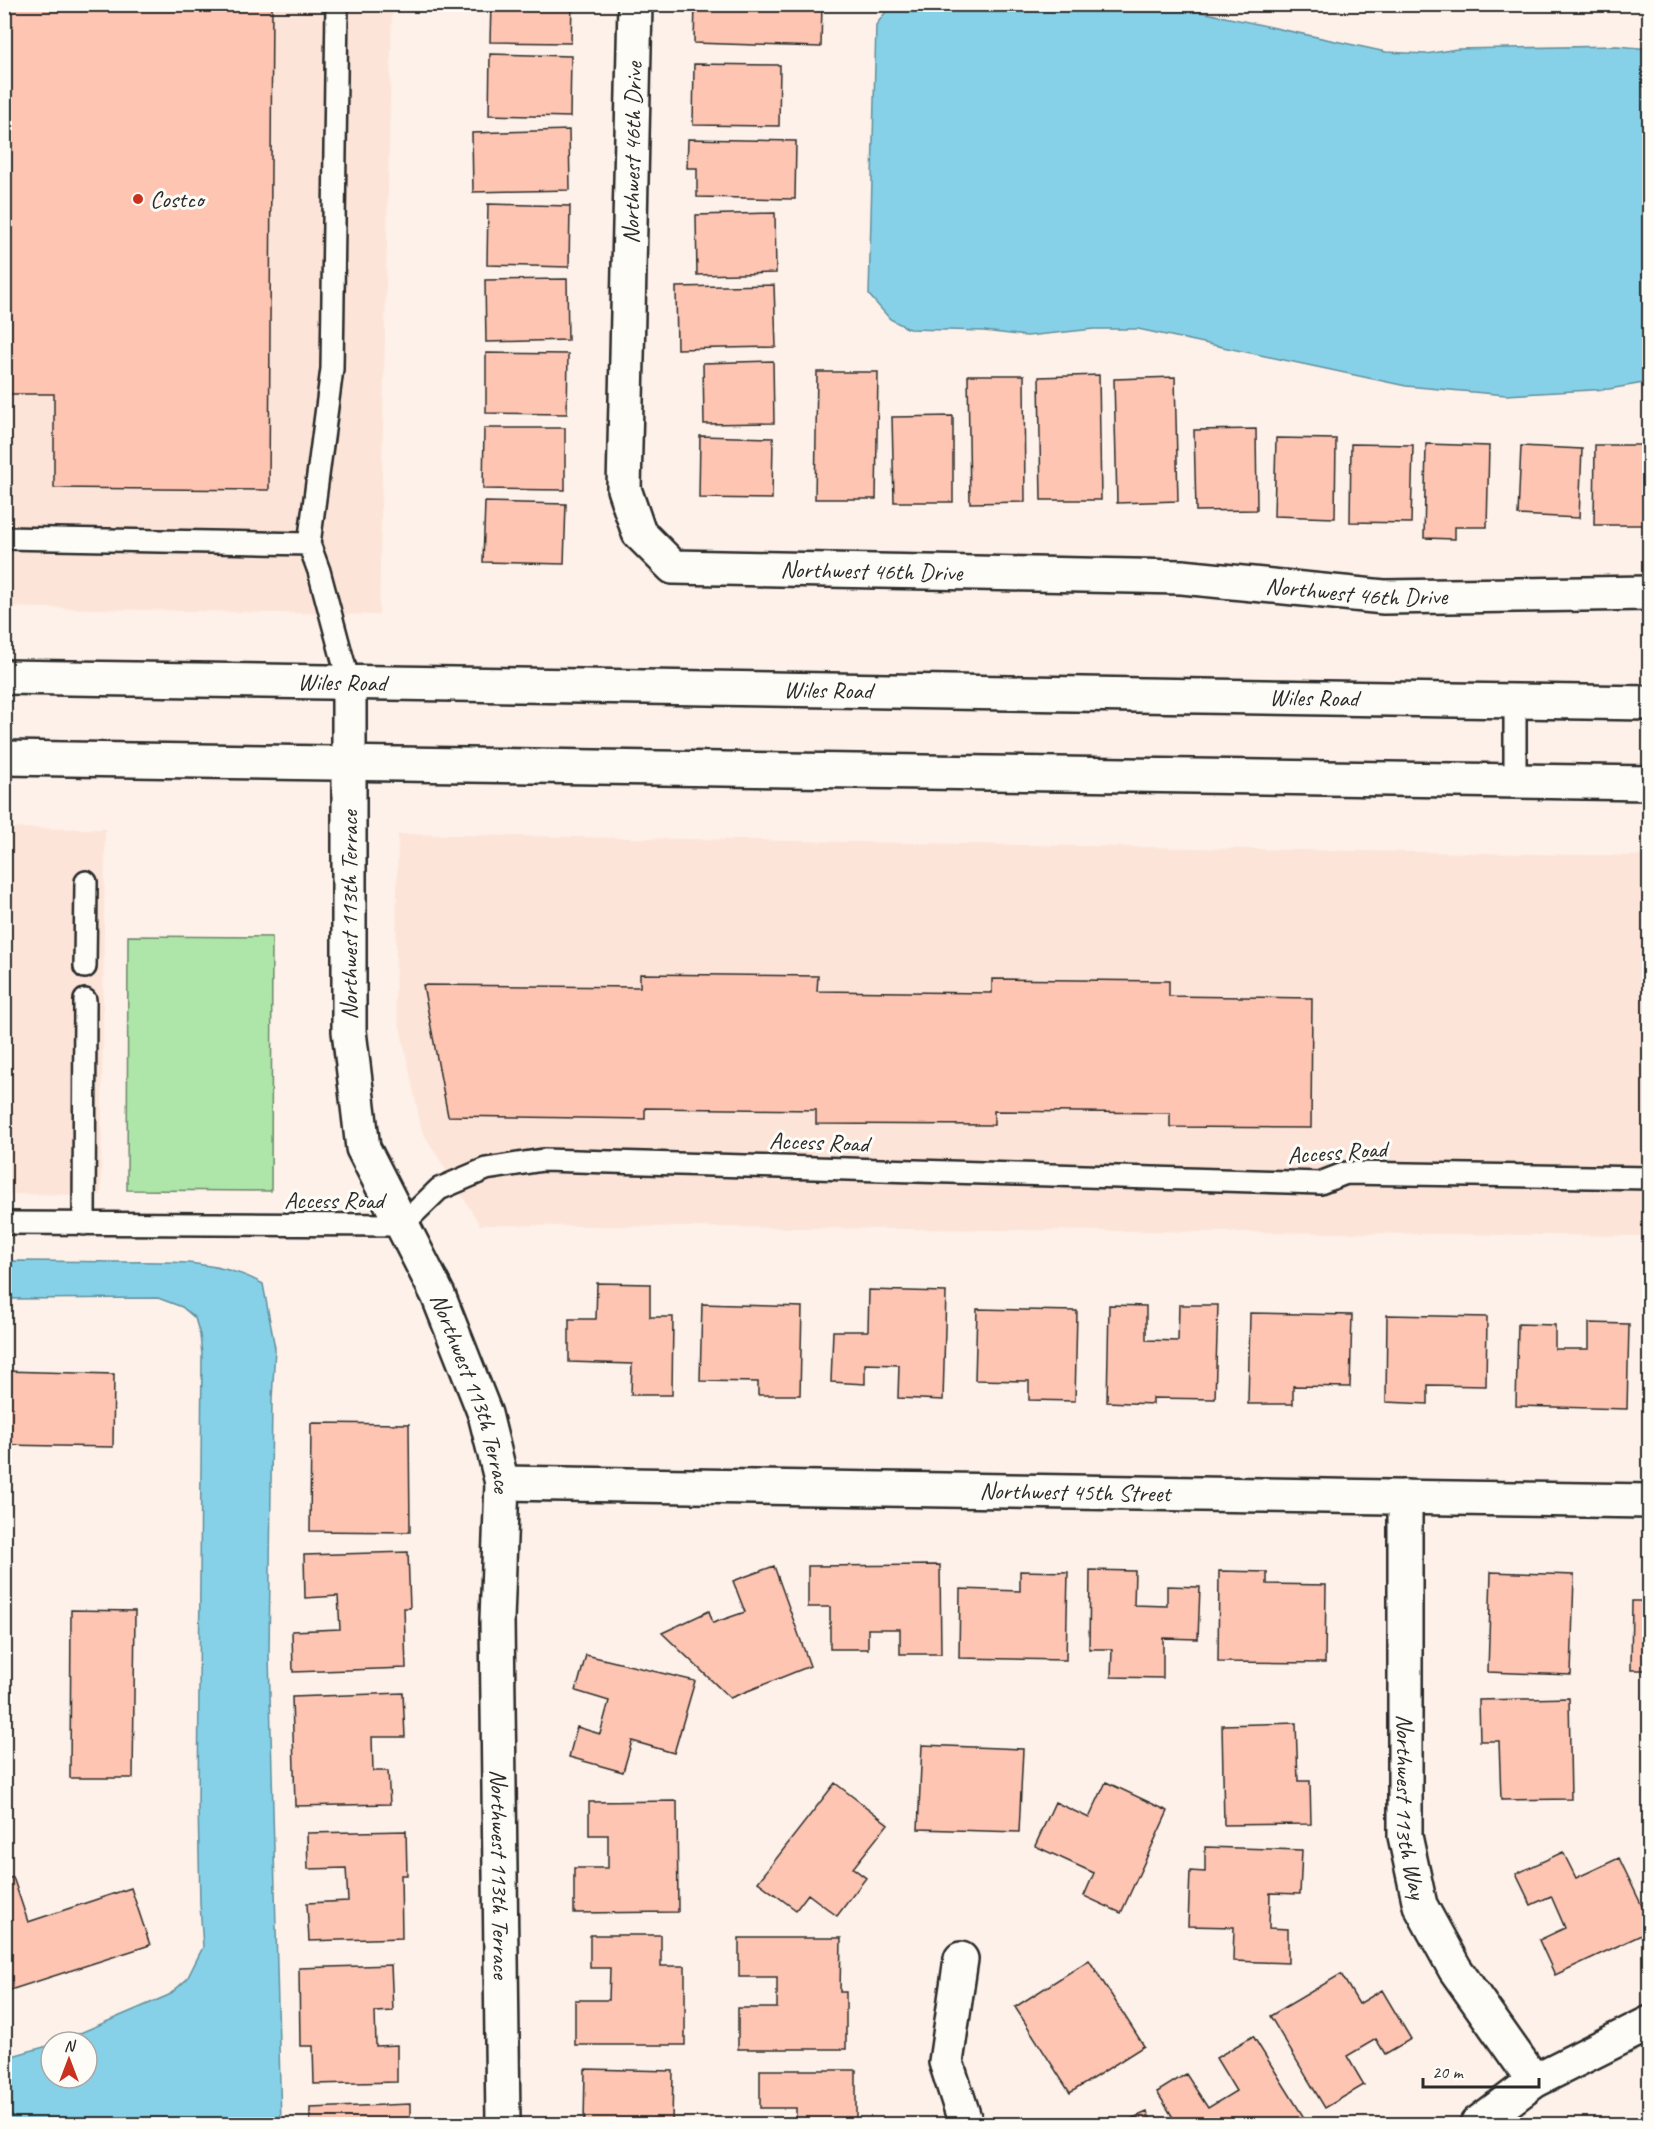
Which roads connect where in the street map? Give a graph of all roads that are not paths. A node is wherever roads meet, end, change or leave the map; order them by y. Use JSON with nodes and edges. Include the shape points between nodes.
{"nodes":[{"id":1,"x":337,"y":4,"type":"edge"},
{"id":2,"x":635,"y":4,"type":"edge"},
{"id":3,"x":4,"y":538,"type":"edge"},
{"id":4,"x":309,"y":544,"type":"junction"},
{"id":5,"x":1650,"y":593,"type":"edge"},
{"id":6,"x":4,"y":677,"type":"edge"},
{"id":7,"x":349,"y":683,"type":"junction"},
{"id":8,"x":1515,"y":701,"type":"junction"},
{"id":9,"x":1650,"y":703,"type":"edge"},
{"id":10,"x":4,"y":758,"type":"edge"},
{"id":11,"x":350,"y":762,"type":"junction"},
{"id":12,"x":1515,"y":781,"type":"junction"},
{"id":13,"x":1650,"y":783,"type":"edge"},
{"id":14,"x":86,"y":882,"type":"dead end"},
{"id":15,"x":85,"y":967,"type":"dead end"},
{"id":16,"x":85,"y":1000,"type":"dead end"},
{"id":17,"x":1650,"y":1178,"type":"edge"},
{"id":18,"x":4,"y":1223,"type":"edge"},
{"id":19,"x":84,"y":1224,"type":"junction"},
{"id":20,"x":402,"y":1226,"type":"junction"},
{"id":21,"x":502,"y":1483,"type":"junction"},
{"id":22,"x":1405,"y":1497,"type":"junction"},
{"id":23,"x":1650,"y":1501,"type":"edge"},
{"id":24,"x":961,"y":1959,"type":"dead end"},
{"id":25,"x":1650,"y":2023,"type":"edge"},
{"id":26,"x":1534,"y":2081,"type":"junction"},
{"id":27,"x":503,"y":2124,"type":"edge"},
{"id":28,"x":966,"y":2124,"type":"edge"},
{"id":29,"x":1477,"y":2124,"type":"edge"}],
"edges":[{"from":1,"to":4,"type":"lane","via":[[332,369]]},
{"from":2,"to":5,"type":"street","name":"Northwest 46th Drive","via":[[624,489],[639,533],[673,567],[1182,577],[1384,597]]},
{"from":3,"to":4,"type":"lane"},
{"from":4,"to":7,"type":"lane","via":[[320,571]]},
{"from":6,"to":7,"type":"street","name":"Wiles Road"},
{"from":7,"to":8,"type":"street","name":"Wiles Road"},
{"from":7,"to":11,"type":"street","name":"Northwest 113th Terrace"},
{"from":8,"to":9,"type":"street","name":"Wiles Road"},
{"from":8,"to":12,"type":"lane"},
{"from":10,"to":11,"type":"street"},
{"from":11,"to":12,"type":"street"},
{"from":11,"to":20,"type":"street","name":"Northwest 113th Terrace","via":[[349,1031],[363,1148]]},
{"from":12,"to":13,"type":"street"},
{"from":14,"to":15,"type":"lane"},
{"from":16,"to":19,"type":"lane"},
{"from":17,"to":20,"type":"lane","name":"Access Road","via":[[1346,1173],[1320,1183],[543,1160],[486,1169],[439,1189]]},
{"from":18,"to":19,"type":"lane","name":"Access Road"},
{"from":19,"to":20,"type":"lane","name":"Access Road"},
{"from":20,"to":21,"type":"street","name":"Northwest 113th Terrace","via":[[438,1295],[485,1414]]},
{"from":21,"to":22,"type":"street","name":"Northwest 45th Street"},
{"from":21,"to":27,"type":"street","name":"Northwest 113th Terrace","via":[[497,1620]]},
{"from":22,"to":23,"type":"street","name":"Northwest 45th Street"},
{"from":22,"to":26,"type":"street","name":"Northwest 113th Way","via":[[1405,1836],[1420,1905],[1455,1969]]},
{"from":24,"to":28,"type":"street","via":[[946,2062]]},
{"from":25,"to":26,"type":"street"},
{"from":26,"to":29,"type":"street"}]}
